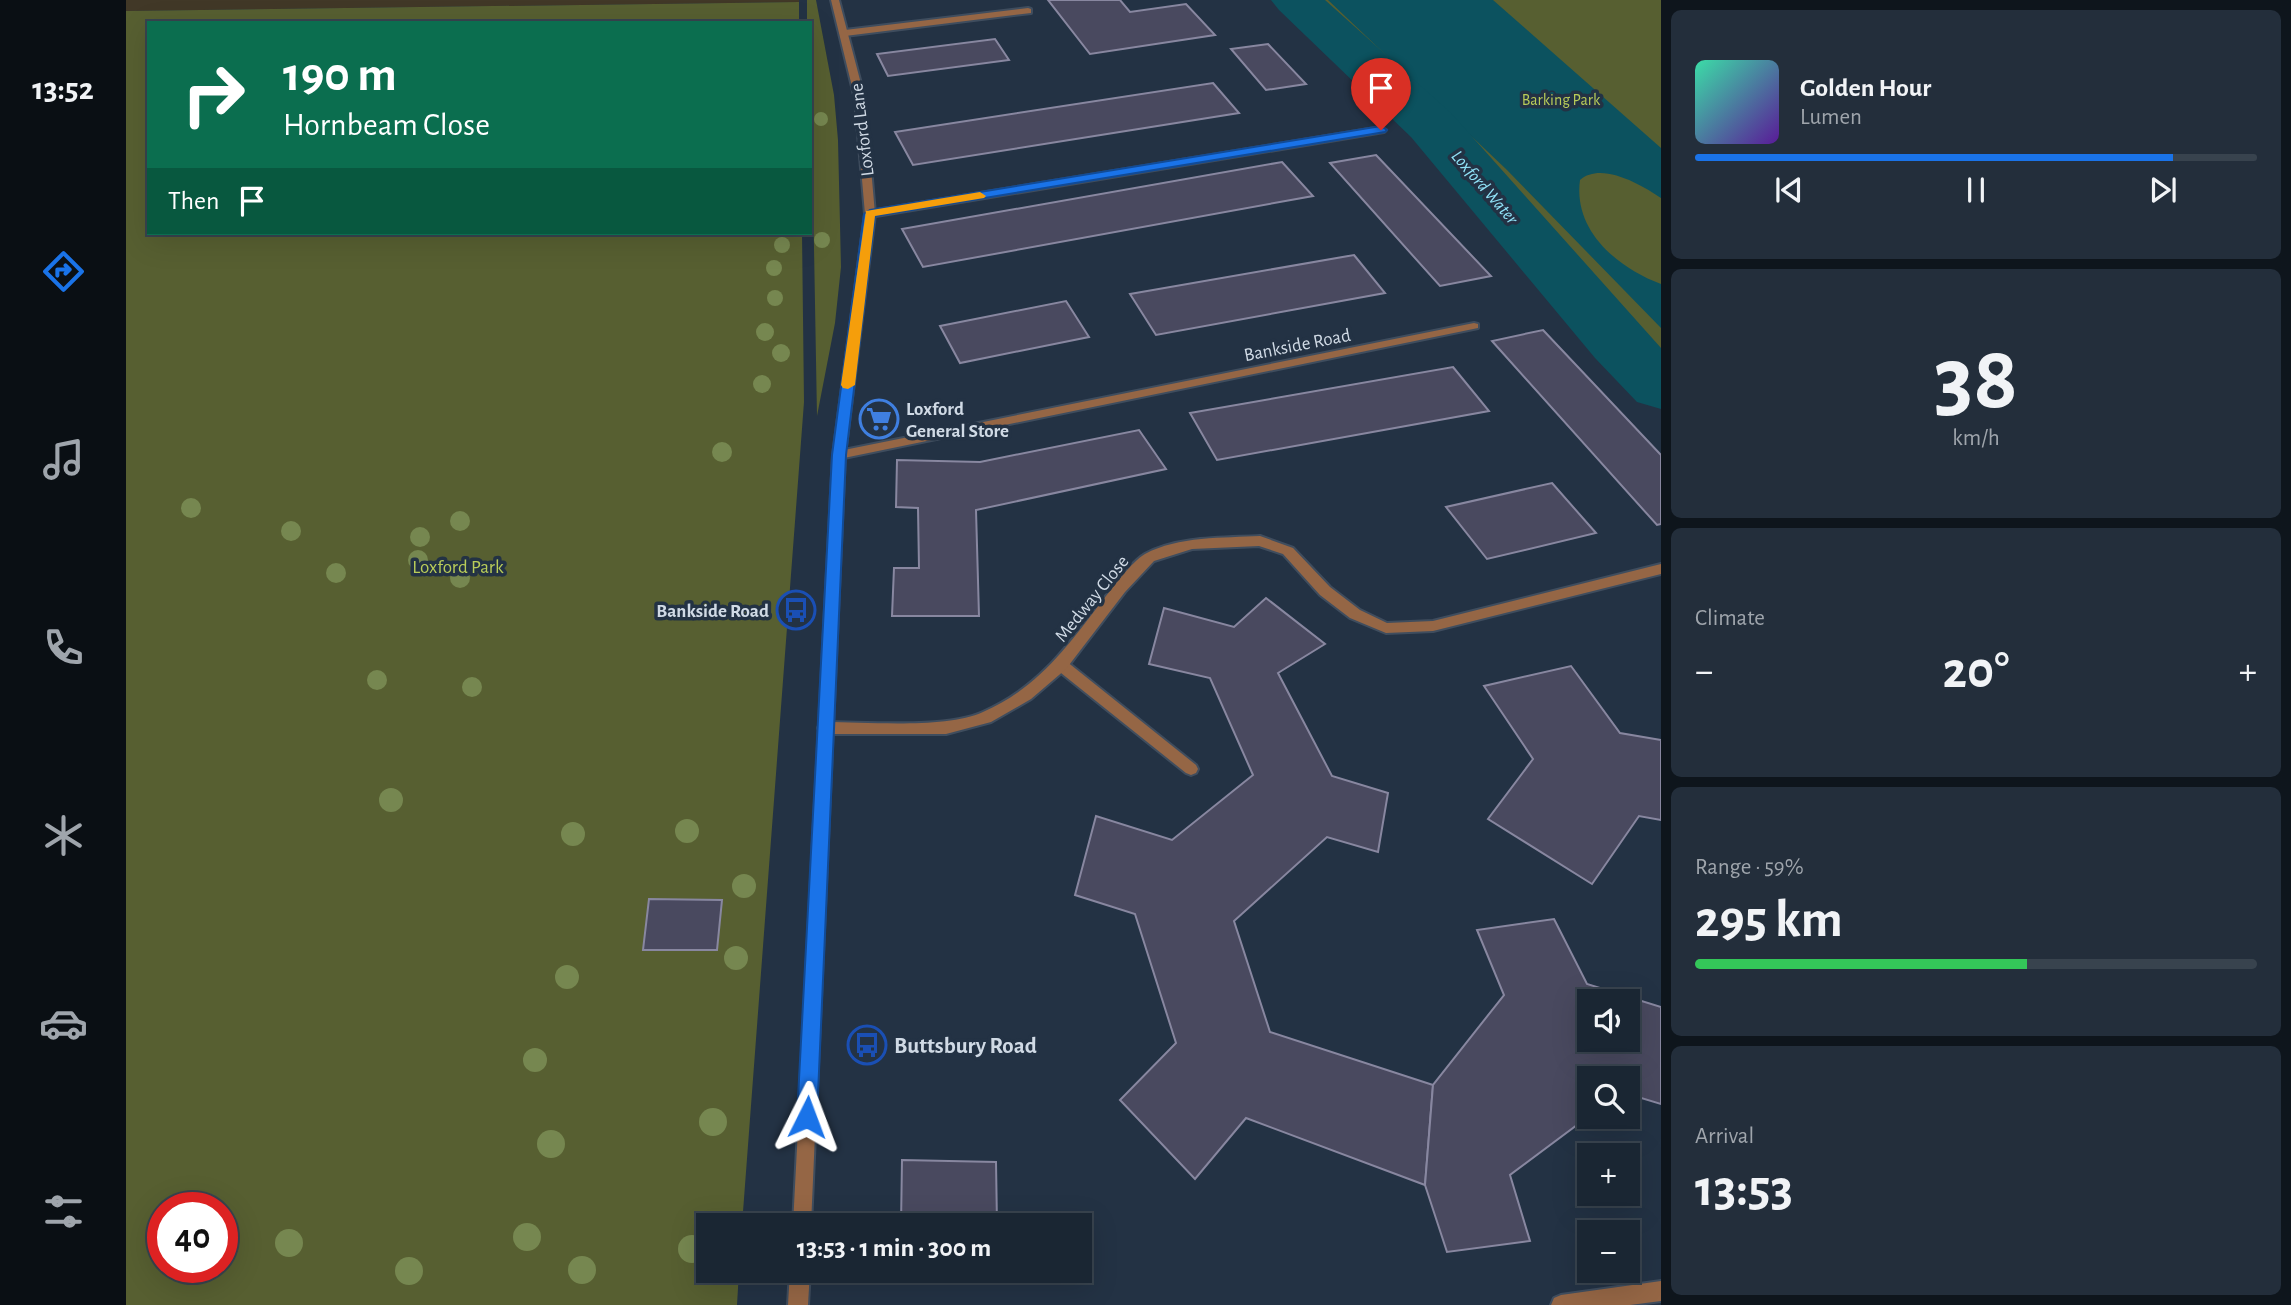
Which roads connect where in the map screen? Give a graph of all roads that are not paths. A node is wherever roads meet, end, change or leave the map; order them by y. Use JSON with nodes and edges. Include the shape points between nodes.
{"nodes":[{"id":1,"x":835,"y":0,"type":"edge"},
{"id":2,"x":1028,"y":11,"type":"dead end"},
{"id":3,"x":845,"y":33,"type":"junction"},
{"id":4,"x":1381,"y":130,"type":"dead end"},
{"id":5,"x":870,"y":214,"type":"junction"},
{"id":6,"x":1474,"y":326,"type":"dead end"},
{"id":7,"x":839,"y":455,"type":"junction"},
{"id":8,"x":1661,"y":569,"type":"edge"},
{"id":9,"x":1061,"y":665,"type":"junction"},
{"id":10,"x":825,"y":728,"type":"junction"},
{"id":11,"x":1191,"y":769,"type":"dead end"},
{"id":12,"x":803,"y":1213,"type":"edge"},
{"id":13,"x":799,"y":1283,"type":"edge"},
{"id":14,"x":1661,"y":1291,"type":"edge"},
{"id":15,"x":798,"y":1305,"type":"edge"},
{"id":16,"x":1561,"y":1305,"type":"edge"}],
"edges":[{"from":1,"to":3,"type":"street","name":"Loxford Lane"},
{"from":2,"to":3,"type":"street"},
{"from":3,"to":5,"type":"street","name":"Loxford Lane","via":[[860,99]]},
{"from":4,"to":5,"type":"street"},
{"from":5,"to":7,"type":"street","name":"Loxford Lane"},
{"from":6,"to":7,"type":"street","name":"Bankside Road"},
{"from":7,"to":10,"type":"street","name":"Loxford Lane"},
{"from":8,"to":9,"type":"street","name":"Medway Close","via":[[1433,626],[1386,628],[1355,614],[1325,591],[1288,551],[1260,541],[1191,544],[1149,558]]},
{"from":9,"to":10,"type":"street","name":"Medway Close","via":[[1026,695],[986,718],[946,728]]},
{"from":9,"to":11,"type":"street"},
{"from":10,"to":12,"type":"street","name":"Loxford Lane"},
{"from":13,"to":15,"type":"street"},
{"from":14,"to":16,"type":"street"}]}
